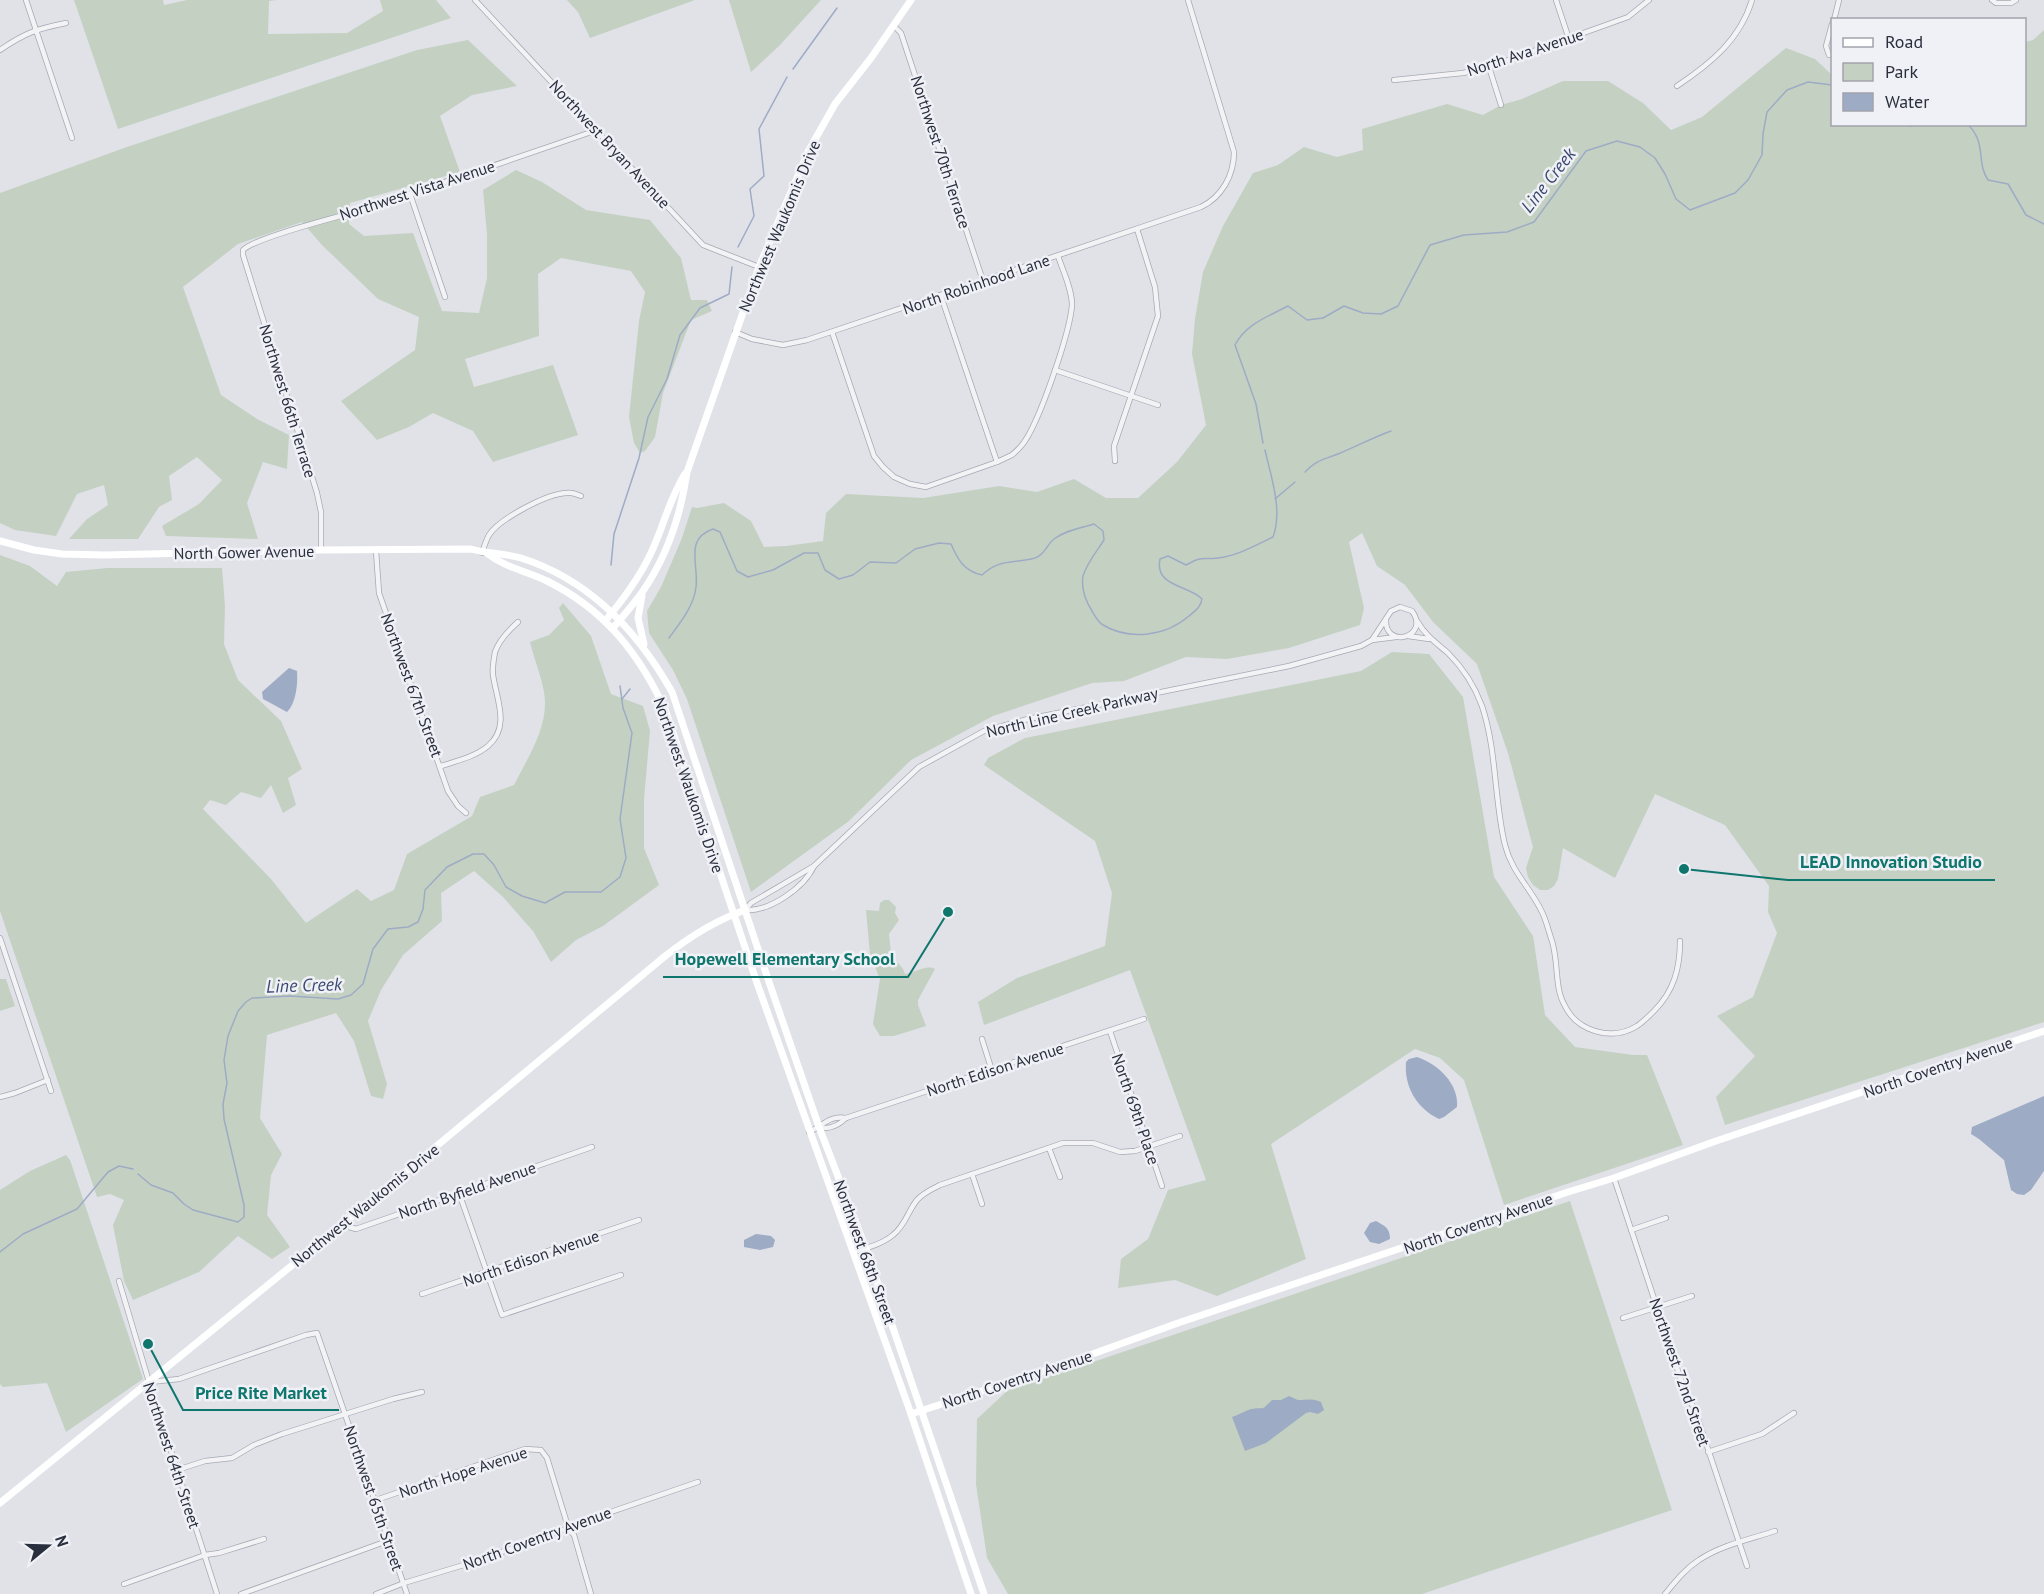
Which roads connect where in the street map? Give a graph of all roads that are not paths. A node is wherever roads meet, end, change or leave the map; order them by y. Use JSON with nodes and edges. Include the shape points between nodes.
{"nodes":[{"id":1,"x":26,"y":0,"type":"edge"},
{"id":2,"x":475,"y":0,"type":"edge"},
{"id":3,"x":911,"y":0,"type":"edge"},
{"id":4,"x":1188,"y":0,"type":"edge"},
{"id":5,"x":1556,"y":0,"type":"edge"},
{"id":6,"x":1649,"y":0,"type":"edge"},
{"id":7,"x":1752,"y":0,"type":"edge"},
{"id":8,"x":1839,"y":0,"type":"edge"},
{"id":9,"x":1992,"y":0,"type":"edge"},
{"id":10,"x":2016,"y":0,"type":"edge"},
{"id":11,"x":1834,"y":18,"type":"edge"},
{"id":12,"x":66,"y":23,"type":"dead end"},
{"id":13,"x":894,"y":26,"type":"junction"},
{"id":14,"x":36,"y":29,"type":"junction"},
{"id":15,"x":1831,"y":29,"type":"edge"},
{"id":16,"x":1569,"y":39,"type":"junction"},
{"id":17,"x":0,"y":50,"type":"edge"},
{"id":18,"x":1829,"y":55,"type":"dead end"},
{"id":19,"x":1489,"y":67,"type":"junction"},
{"id":20,"x":1394,"y":80,"type":"dead end"},
{"id":21,"x":1677,"y":86,"type":"dead end"},
{"id":22,"x":1501,"y":105,"type":"dead end"},
{"id":23,"x":597,"y":130,"type":"junction"},
{"id":24,"x":72,"y":138,"type":"dead end"},
{"id":25,"x":410,"y":194,"type":"junction"},
{"id":26,"x":1137,"y":229,"type":"junction"},
{"id":27,"x":243,"y":255,"type":"joint"},
{"id":28,"x":1058,"y":256,"type":"junction"},
{"id":29,"x":759,"y":267,"type":"junction"},
{"id":30,"x":983,"y":281,"type":"junction"},
{"id":31,"x":941,"y":296,"type":"junction"},
{"id":32,"x":445,"y":297,"type":"dead end"},
{"id":33,"x":735,"y":332,"type":"junction"},
{"id":34,"x":832,"y":332,"type":"junction"},
{"id":35,"x":1055,"y":370,"type":"junction"},
{"id":36,"x":1131,"y":396,"type":"junction"},
{"id":37,"x":1158,"y":405,"type":"dead end"},
{"id":38,"x":1115,"y":461,"type":"dead end"},
{"id":39,"x":997,"y":462,"type":"junction"},
{"id":40,"x":687,"y":472,"type":"junction"},
{"id":41,"x":580,"y":496,"type":"dead end"},
{"id":42,"x":0,"y":541,"type":"edge"},
{"id":43,"x":321,"y":550,"type":"junction"},
{"id":44,"x":376,"y":551,"type":"junction"},
{"id":45,"x":485,"y":553,"type":"junction"},
{"id":46,"x":643,"y":592,"type":"junction"},
{"id":47,"x":612,"y":612,"type":"junction"},
{"id":48,"x":621,"y":619,"type":"junction"},
{"id":49,"x":1386,"y":619,"type":"junction"},
{"id":50,"x":605,"y":621,"type":"junction"},
{"id":51,"x":1417,"y":621,"type":"junction"},
{"id":52,"x":518,"y":622,"type":"dead end"},
{"id":53,"x":613,"y":628,"type":"junction"},
{"id":54,"x":1408,"y":636,"type":"junction"},
{"id":55,"x":1398,"y":637,"type":"junction"},
{"id":56,"x":1430,"y":639,"type":"junction"},
{"id":57,"x":1372,"y":640,"type":"junction"},
{"id":58,"x":646,"y":649,"type":"junction"},
{"id":59,"x":672,"y":692,"type":"joint"},
{"id":60,"x":441,"y":766,"type":"junction"},
{"id":61,"x":466,"y":813,"type":"dead end"},
{"id":62,"x":814,"y":866,"type":"junction"},
{"id":63,"x":745,"y":910,"type":"junction"},
{"id":64,"x":734,"y":914,"type":"junction"},
{"id":65,"x":0,"y":938,"type":"edge"},
{"id":66,"x":1680,"y":941,"type":"dead end"},
{"id":67,"x":768,"y":979,"type":"junction"},
{"id":68,"x":757,"y":983,"type":"junction"},
{"id":69,"x":1144,"y":1019,"type":"dead end"},
{"id":70,"x":1110,"y":1031,"type":"junction"},
{"id":71,"x":2044,"y":1031,"type":"edge"},
{"id":72,"x":982,"y":1039,"type":"dead end"},
{"id":73,"x":992,"y":1071,"type":"junction"},
{"id":74,"x":48,"y":1080,"type":"junction"},
{"id":75,"x":51,"y":1091,"type":"dead end"},
{"id":76,"x":0,"y":1097,"type":"edge"},
{"id":77,"x":846,"y":1118,"type":"junction"},
{"id":78,"x":819,"y":1127,"type":"junction"},
{"id":79,"x":809,"y":1132,"type":"junction"},
{"id":80,"x":1180,"y":1136,"type":"dead end"},
{"id":81,"x":592,"y":1147,"type":"dead end"},
{"id":82,"x":1149,"y":1147,"type":"junction"},
{"id":83,"x":1049,"y":1148,"type":"junction"},
{"id":84,"x":972,"y":1174,"type":"junction"},
{"id":85,"x":1060,"y":1177,"type":"dead end"},
{"id":86,"x":1614,"y":1178,"type":"junction"},
{"id":87,"x":1162,"y":1186,"type":"dead end"},
{"id":88,"x":459,"y":1193,"type":"junction"},
{"id":89,"x":982,"y":1204,"type":"dead end"},
{"id":90,"x":1666,"y":1218,"type":"dead end"},
{"id":91,"x":639,"y":1220,"type":"dead end"},
{"id":92,"x":344,"y":1223,"type":"junction"},
{"id":93,"x":1631,"y":1230,"type":"junction"},
{"id":94,"x":866,"y":1249,"type":"junction"},
{"id":95,"x":854,"y":1252,"type":"junction"},
{"id":96,"x":486,"y":1274,"type":"junction"},
{"id":97,"x":621,"y":1275,"type":"dead end"},
{"id":98,"x":119,"y":1281,"type":"dead end"},
{"id":99,"x":422,"y":1294,"type":"dead end"},
{"id":100,"x":1692,"y":1296,"type":"dead end"},
{"id":101,"x":1657,"y":1308,"type":"junction"},
{"id":102,"x":1623,"y":1318,"type":"dead end"},
{"id":103,"x":149,"y":1382,"type":"junction"},
{"id":104,"x":422,"y":1392,"type":"dead end"},
{"id":105,"x":922,"y":1411,"type":"junction"},
{"id":106,"x":1794,"y":1413,"type":"dead end"},
{"id":107,"x":345,"y":1414,"type":"junction"},
{"id":108,"x":911,"y":1414,"type":"junction"},
{"id":109,"x":1708,"y":1452,"type":"junction"},
{"id":110,"x":177,"y":1470,"type":"junction"},
{"id":111,"x":698,"y":1482,"type":"dead end"},
{"id":112,"x":376,"y":1500,"type":"junction"},
{"id":113,"x":0,"y":1503,"type":"edge"},
{"id":114,"x":569,"y":1530,"type":"junction"},
{"id":115,"x":1775,"y":1531,"type":"dead end"},
{"id":116,"x":264,"y":1539,"type":"dead end"},
{"id":117,"x":390,"y":1540,"type":"junction"},
{"id":118,"x":1740,"y":1543,"type":"junction"},
{"id":119,"x":205,"y":1555,"type":"junction"},
{"id":120,"x":1747,"y":1566,"type":"dead end"},
{"id":121,"x":404,"y":1583,"type":"junction"},
{"id":122,"x":124,"y":1584,"type":"dead end"},
{"id":123,"x":217,"y":1594,"type":"edge"},
{"id":124,"x":241,"y":1594,"type":"edge"},
{"id":125,"x":376,"y":1594,"type":"edge"},
{"id":126,"x":407,"y":1594,"type":"edge"},
{"id":127,"x":591,"y":1594,"type":"edge"},
{"id":128,"x":971,"y":1594,"type":"edge"},
{"id":129,"x":984,"y":1594,"type":"edge"},
{"id":130,"x":1665,"y":1594,"type":"edge"}],
"edges":[{"from":1,"to":14,"type":"street"},
{"from":2,"to":23,"type":"street","name":"Northwest Bryan Avenue"},
{"from":3,"to":13,"type":"main road","name":"Northwest Waukomis Drive"},
{"from":4,"to":26,"type":"street","name":"North Robinhood Lane","via":[[1234,152],[1233,168],[1213,200]]},
{"from":5,"to":16,"type":"street"},
{"from":6,"to":16,"type":"street","name":"North Ava Avenue","via":[[1628,17]]},
{"from":7,"to":21,"type":"street","via":[[1735,36],[1708,66]]},
{"from":8,"to":11,"type":"street"},
{"from":9,"to":10,"type":"street"},
{"from":12,"to":14,"type":"street"},
{"from":13,"to":29,"type":"main road","name":"Northwest Waukomis Drive","via":[[835,104],[809,150]]},
{"from":13,"to":30,"type":"street","name":"Northwest 70th Terrace","via":[[902,33]]},
{"from":14,"to":17,"type":"street"},
{"from":14,"to":24,"type":"street"},
{"from":15,"to":18,"type":"street","via":[[1826,46]]},
{"from":16,"to":19,"type":"street","name":"North Ava Avenue"},
{"from":19,"to":20,"type":"street","name":"North Ava Avenue"},
{"from":19,"to":22,"type":"street"},
{"from":23,"to":25,"type":"street","name":"Northwest Vista Avenue"},
{"from":23,"to":29,"type":"street","name":"Northwest Bryan Avenue","via":[[703,245]]},
{"from":25,"to":27,"type":"street","name":"Northwest Vista Avenue","via":[[255,243],[246,247]]},
{"from":25,"to":32,"type":"street"},
{"from":26,"to":28,"type":"street","name":"North Robinhood Lane"},
{"from":26,"to":36,"type":"street","via":[[1158,307],[1156,324]]},
{"from":27,"to":43,"type":"street","name":"Northwest 66th Terrace","via":[[316,493],[321,512]]},
{"from":28,"to":30,"type":"street","name":"North Robinhood Lane"},
{"from":28,"to":35,"type":"street","via":[[1072,303]]},
{"from":29,"to":33,"type":"main road","name":"Northwest Waukomis Drive"},
{"from":30,"to":31,"type":"street","name":"North Robinhood Lane"},
{"from":31,"to":34,"type":"street","name":"North Robinhood Lane"},
{"from":31,"to":39,"type":"street"},
{"from":33,"to":34,"type":"street","name":"North Robinhood Lane","via":[[783,345]]},
{"from":33,"to":40,"type":"main road","name":"Northwest Waukomis Drive"},
{"from":34,"to":39,"type":"street","via":[[870,448],[883,467],[902,481],[931,487]]},
{"from":35,"to":36,"type":"street"},
{"from":35,"to":39,"type":"street","via":[[1022,446]]},
{"from":36,"to":37,"type":"street"},
{"from":36,"to":38,"type":"street","via":[[1114,446]]},
{"from":40,"to":46,"type":"main road","name":"Northwest Waukomis Drive","via":[[668,545]]},
{"from":40,"to":47,"type":"main road","name":"Northwest Waukomis Drive","via":[[677,487],[650,555]]},
{"from":41,"to":45,"type":"street","via":[[566,492],[542,499],[506,520],[490,533]]},
{"from":42,"to":43,"type":"main road","name":"North Gower Avenue","via":[[34,550],[83,555]]},
{"from":43,"to":44,"type":"main road","name":"North Gower Avenue"},
{"from":44,"to":45,"type":"main road","name":"North Gower Avenue","via":[[451,548]]},
{"from":44,"to":60,"type":"street","name":"Northwest 67th Street","via":[[379,593]]},
{"from":45,"to":47,"type":"main road","name":"North Gower Avenue","via":[[509,555],[554,572]]},
{"from":45,"to":50,"type":"main road","name":"North Gower Avenue","via":[[500,564],[550,582]]},
{"from":46,"to":48,"type":"main road","name":"Northwest Waukomis Drive"},
{"from":46,"to":58,"type":"main road","via":[[638,618]]},
{"from":47,"to":48,"type":"main road","name":"North Gower Avenue"},
{"from":47,"to":50,"type":"main road","name":"Northwest Waukomis Drive"},
{"from":48,"to":53,"type":"main road","name":"Northwest Waukomis Drive"},
{"from":48,"to":58,"type":"main road","name":"North Gower Avenue"},
{"from":49,"to":51,"type":"street","via":[[1395,608],[1404,607],[1412,611]]},
{"from":49,"to":55,"type":"street","via":[[1389,633]]},
{"from":49,"to":57,"type":"street"},
{"from":50,"to":53,"type":"main road","name":"North Gower Avenue"},
{"from":51,"to":54,"type":"street"},
{"from":51,"to":56,"type":"street"},
{"from":52,"to":60,"type":"street","via":[[496,650],[492,673],[502,713],[497,734],[489,746]]},
{"from":53,"to":64,"type":"main road","name":"Northwest Waukomis Drive","via":[[653,684],[666,712]]},
{"from":54,"to":55,"type":"street","name":"North Line Creek Parkway"},
{"from":54,"to":56,"type":"street","name":"North Line Creek Parkway"},
{"from":55,"to":57,"type":"street","name":"North Line Creek Parkway"},
{"from":56,"to":66,"type":"street","via":[[1458,664],[1481,706],[1510,862],[1542,911],[1553,942],[1563,1004],[1573,1019],[1595,1032],[1609,1034],[1636,1026],[1656,1010],[1670,991],[1677,976]]},
{"from":57,"to":62,"type":"street","name":"North Line Creek Parkway","via":[[1289,666],[984,730],[919,767]]},
{"from":58,"to":59,"type":"main road","name":"North Gower Avenue"},
{"from":59,"to":63,"type":"main road","name":"Northwest Waukomis Drive"},
{"from":60,"to":61,"type":"street","name":"Northwest 67th Street","via":[[452,798]]},
{"from":62,"to":63,"type":"street","name":"North Line Creek Parkway"},
{"from":62,"to":63,"type":"street","name":"North Line Creek Parkway","via":[[809,876],[778,900],[754,911]]},
{"from":63,"to":64,"type":"main road","name":"Northwest Waukomis Drive"},
{"from":63,"to":67,"type":"main road","name":"Northwest 68th Street"},
{"from":64,"to":68,"type":"main road","name":"Northwest 68th Street"},
{"from":64,"to":92,"type":"main road","name":"Northwest Waukomis Drive","via":[[690,935]]},
{"from":65,"to":74,"type":"street"},
{"from":67,"to":68,"type":"main road"},
{"from":67,"to":78,"type":"main road","name":"Northwest 68th Street"},
{"from":68,"to":79,"type":"main road","name":"Northwest 68th Street"},
{"from":69,"to":70,"type":"street","name":"North Edison Avenue"},
{"from":70,"to":73,"type":"street","name":"North Edison Avenue"},
{"from":70,"to":82,"type":"street","name":"North 69th Place"},
{"from":71,"to":86,"type":"main road","name":"North Coventry Avenue"},
{"from":72,"to":73,"type":"street"},
{"from":73,"to":77,"type":"street","name":"North Edison Avenue"},
{"from":74,"to":75,"type":"street"},
{"from":74,"to":76,"type":"street"},
{"from":77,"to":78,"type":"street","name":"North Edison Avenue","via":[[827,1129]]},
{"from":77,"to":78,"type":"street","name":"North Edison Avenue","via":[[837,1116]]},
{"from":78,"to":79,"type":"street","name":"North Edison Avenue"},
{"from":78,"to":94,"type":"main road","name":"Northwest 68th Street"},
{"from":79,"to":95,"type":"main road","name":"Northwest 68th Street"},
{"from":80,"to":82,"type":"street"},
{"from":81,"to":88,"type":"street","name":"North Byfield Avenue"},
{"from":82,"to":83,"type":"street","via":[[1120,1152],[1078,1142]]},
{"from":82,"to":87,"type":"street","name":"North 69th Place"},
{"from":83,"to":84,"type":"street"},
{"from":83,"to":85,"type":"street"},
{"from":84,"to":89,"type":"street"},
{"from":84,"to":94,"type":"street","via":[[926,1192],[894,1235]]},
{"from":86,"to":93,"type":"street","name":"Northwest 72nd Street"},
{"from":86,"to":105,"type":"main road","name":"North Coventry Avenue"},
{"from":88,"to":92,"type":"street","name":"North Byfield Avenue","via":[[356,1228]]},
{"from":88,"to":96,"type":"street"},
{"from":90,"to":93,"type":"street"},
{"from":91,"to":96,"type":"street","name":"North Edison Avenue"},
{"from":92,"to":103,"type":"main road","name":"Northwest Waukomis Drive"},
{"from":93,"to":101,"type":"street","name":"Northwest 72nd Street"},
{"from":94,"to":95,"type":"street"},
{"from":94,"to":105,"type":"main road","name":"Northwest 68th Street"},
{"from":95,"to":108,"type":"main road","name":"Northwest 68th Street"},
{"from":96,"to":97,"type":"street","via":[[502,1315]]},
{"from":96,"to":99,"type":"street","name":"North Edison Avenue"},
{"from":98,"to":103,"type":"street","name":"Northwest 64th Street"},
{"from":100,"to":101,"type":"street"},
{"from":101,"to":102,"type":"street"},
{"from":101,"to":109,"type":"street","name":"Northwest 72nd Street"},
{"from":103,"to":107,"type":"street","name":"Northwest 65th Street","via":[[178,1378],[317,1333]]},
{"from":103,"to":110,"type":"street","name":"Northwest 64th Street"},
{"from":103,"to":113,"type":"main road","name":"Northwest Waukomis Drive"},
{"from":104,"to":107,"type":"street"},
{"from":105,"to":108,"type":"main road","name":"North Coventry Avenue"},
{"from":105,"to":129,"type":"main road","name":"Northwest 68th Street"},
{"from":106,"to":109,"type":"street","via":[[1762,1434]]},
{"from":107,"to":110,"type":"street","via":[[282,1434],[232,1458]]},
{"from":107,"to":112,"type":"street","name":"Northwest 65th Street"},
{"from":108,"to":128,"type":"main road","name":"Northwest 68th Street"},
{"from":109,"to":118,"type":"street","name":"Northwest 72nd Street"},
{"from":110,"to":119,"type":"street","name":"Northwest 64th Street"},
{"from":111,"to":114,"type":"street","name":"North Coventry Avenue","via":[[573,1525]]},
{"from":112,"to":114,"type":"street","name":"North Hope Avenue","via":[[525,1449],[542,1450]]},
{"from":112,"to":117,"type":"street","name":"Northwest 65th Street"},
{"from":114,"to":121,"type":"street","name":"North Coventry Avenue"},
{"from":114,"to":127,"type":"street","via":[[574,1535]]},
{"from":115,"to":118,"type":"street"},
{"from":116,"to":119,"type":"street"},
{"from":117,"to":121,"type":"street","name":"Northwest 65th Street"},
{"from":117,"to":124,"type":"street"},
{"from":118,"to":120,"type":"street","name":"Northwest 72nd Street"},
{"from":118,"to":130,"type":"street","via":[[1699,1560]]},
{"from":119,"to":122,"type":"street"},
{"from":119,"to":123,"type":"street","name":"Northwest 64th Street"},
{"from":121,"to":125,"type":"street","name":"North Coventry Avenue"},
{"from":121,"to":126,"type":"street","name":"Northwest 65th Street"}]}
